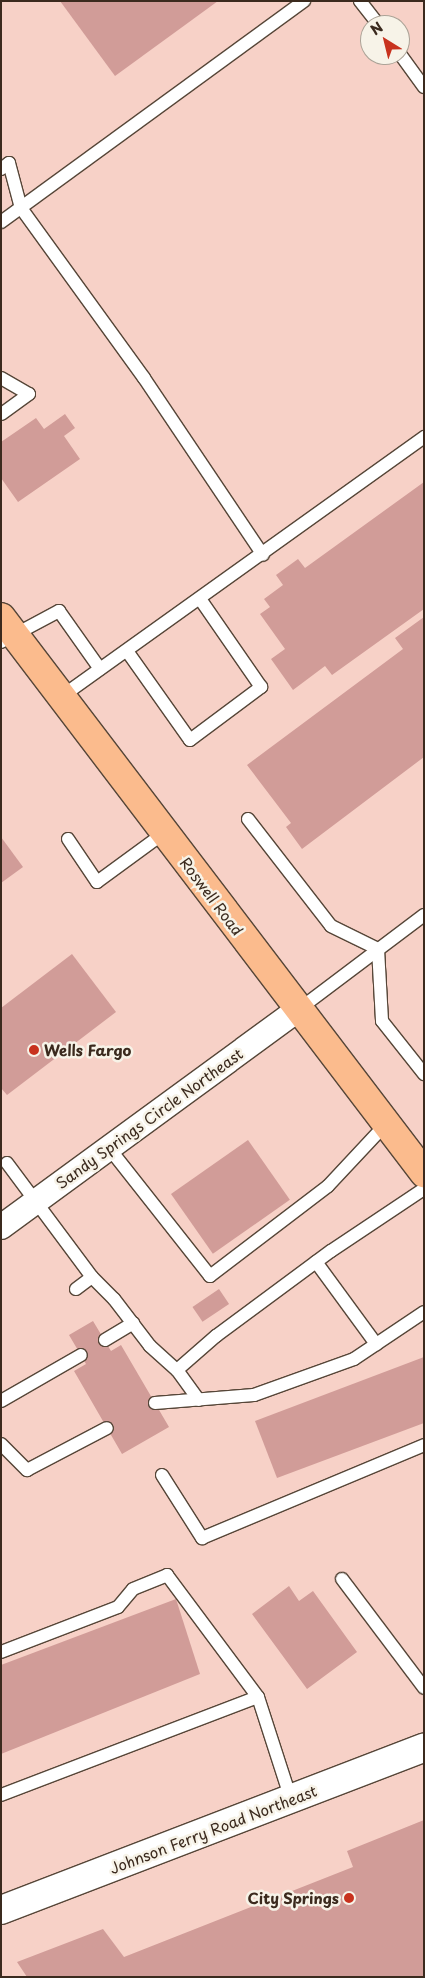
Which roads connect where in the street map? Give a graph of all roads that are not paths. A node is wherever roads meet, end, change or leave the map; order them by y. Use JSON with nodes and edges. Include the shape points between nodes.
{"nodes":[{"id":1,"x":304,"y":1,"type":"edge"},
{"id":2,"x":360,"y":1,"type":"edge"},
{"id":3,"x":371,"y":15,"type":"edge"},
{"id":4,"x":408,"y":65,"type":"edge"},
{"id":5,"x":424,"y":87,"type":"edge"},
{"id":6,"x":5,"y":166,"type":"edge"},
{"id":7,"x":21,"y":208,"type":"junction"},
{"id":8,"x":1,"y":222,"type":"edge"},
{"id":9,"x":1,"y":378,"type":"edge"},
{"id":10,"x":1,"y":414,"type":"edge"},
{"id":11,"x":424,"y":437,"type":"edge"},
{"id":12,"x":263,"y":555,"type":"junction"},
{"id":13,"x":200,"y":599,"type":"junction"},
{"id":14,"x":6,"y":631,"type":"edge"},
{"id":15,"x":126,"y":651,"type":"junction"},
{"id":16,"x":100,"y":669,"type":"junction"},
{"id":17,"x":61,"y":696,"type":"junction"},
{"id":18,"x":248,"y":818,"type":"dead end"},
{"id":19,"x":164,"y":833,"type":"junction"},
{"id":20,"x":68,"y":839,"type":"dead end"},
{"id":21,"x":424,"y":916,"type":"edge"},
{"id":22,"x":378,"y":949,"type":"junction"},
{"id":23,"x":298,"y":1010,"type":"junction"},
{"id":24,"x":424,"y":1074,"type":"edge"},
{"id":25,"x":386,"y":1124,"type":"junction"},
{"id":26,"x":109,"y":1148,"type":"junction"},
{"id":27,"x":7,"y":1163,"type":"dead end"},
{"id":28,"x":424,"y":1173,"type":"edge"},
{"id":29,"x":424,"y":1188,"type":"edge"},
{"id":30,"x":36,"y":1201,"type":"junction"},
{"id":31,"x":1,"y":1227,"type":"edge"},
{"id":32,"x":316,"y":1262,"type":"junction"},
{"id":33,"x":92,"y":1277,"type":"junction"},
{"id":34,"x":76,"y":1289,"type":"dead end"},
{"id":35,"x":424,"y":1312,"type":"edge"},
{"id":36,"x":133,"y":1323,"type":"junction"},
{"id":37,"x":105,"y":1340,"type":"dead end"},
{"id":38,"x":376,"y":1344,"type":"junction"},
{"id":39,"x":81,"y":1355,"type":"dead end"},
{"id":40,"x":177,"y":1370,"type":"junction"},
{"id":41,"x":199,"y":1400,"type":"junction"},
{"id":42,"x":1,"y":1401,"type":"edge"},
{"id":43,"x":155,"y":1403,"type":"dead end"},
{"id":44,"x":107,"y":1428,"type":"dead end"},
{"id":45,"x":1,"y":1444,"type":"edge"},
{"id":46,"x":424,"y":1445,"type":"edge"},
{"id":47,"x":162,"y":1475,"type":"dead end"},
{"id":48,"x":342,"y":1579,"type":"dead end"},
{"id":49,"x":1,"y":1652,"type":"edge"},
{"id":50,"x":424,"y":1688,"type":"edge"},
{"id":51,"x":258,"y":1697,"type":"junction"},
{"id":52,"x":424,"y":1748,"type":"edge"},
{"id":53,"x":1,"y":1795,"type":"edge"},
{"id":54,"x":291,"y":1799,"type":"junction"},
{"id":55,"x":1,"y":1910,"type":"edge"}],
"edges":[{"from":1,"to":7,"type":"lane"},
{"from":2,"to":3,"type":"lane"},
{"from":4,"to":5,"type":"lane"},
{"from":6,"to":7,"type":"lane"},
{"from":7,"to":8,"type":"lane"},
{"from":7,"to":12,"type":"lane","via":[[144,378]]},
{"from":9,"to":10,"type":"lane","via":[[29,394]]},
{"from":11,"to":12,"type":"lane"},
{"from":12,"to":13,"type":"lane"},
{"from":13,"to":15,"type":"lane"},
{"from":13,"to":15,"type":"lane","via":[[261,688],[190,740]]},
{"from":14,"to":16,"type":"lane","via":[[59,611]]},
{"from":14,"to":17,"type":"main road","name":"Roswell Road"},
{"from":15,"to":16,"type":"lane"},
{"from":16,"to":17,"type":"lane"},
{"from":17,"to":19,"type":"main road","name":"Roswell Road"},
{"from":18,"to":22,"type":"lane","via":[[331,926]]},
{"from":19,"to":20,"type":"lane","via":[[97,882]]},
{"from":19,"to":23,"type":"main road","name":"Roswell Road"},
{"from":21,"to":22,"type":"lane"},
{"from":22,"to":23,"type":"lane"},
{"from":22,"to":24,"type":"lane","via":[[382,1020]]},
{"from":23,"to":25,"type":"main road","name":"Roswell Road"},
{"from":23,"to":26,"type":"street","name":"Sandy Springs Circle Northeast"},
{"from":25,"to":26,"type":"lane","via":[[328,1186],[210,1276]]},
{"from":25,"to":28,"type":"main road","name":"Roswell Road"},
{"from":26,"to":30,"type":"street","name":"Sandy Springs Circle Northeast"},
{"from":27,"to":30,"type":"lane"},
{"from":29,"to":32,"type":"lane"},
{"from":30,"to":31,"type":"street","name":"Sandy Springs Circle Northeast"},
{"from":30,"to":33,"type":"lane"},
{"from":32,"to":38,"type":"lane"},
{"from":32,"to":40,"type":"lane","via":[[216,1336]]},
{"from":33,"to":34,"type":"lane"},
{"from":33,"to":36,"type":"lane"},
{"from":35,"to":38,"type":"lane"},
{"from":36,"to":37,"type":"lane"},
{"from":36,"to":40,"type":"lane","via":[[150,1346]]},
{"from":38,"to":41,"type":"lane","via":[[354,1359],[254,1395]]},
{"from":39,"to":42,"type":"lane"},
{"from":40,"to":41,"type":"lane"},
{"from":41,"to":43,"type":"lane"},
{"from":44,"to":45,"type":"lane","via":[[27,1470]]},
{"from":46,"to":47,"type":"lane","via":[[202,1538]]},
{"from":48,"to":50,"type":"lane"},
{"from":49,"to":51,"type":"lane","via":[[118,1607],[133,1588],[167,1575]]},
{"from":51,"to":53,"type":"lane"},
{"from":51,"to":54,"type":"lane"},
{"from":52,"to":54,"type":"street","name":"Johnson Ferry Road Northeast"},
{"from":54,"to":55,"type":"street","name":"Johnson Ferry Road Northeast"}]}
